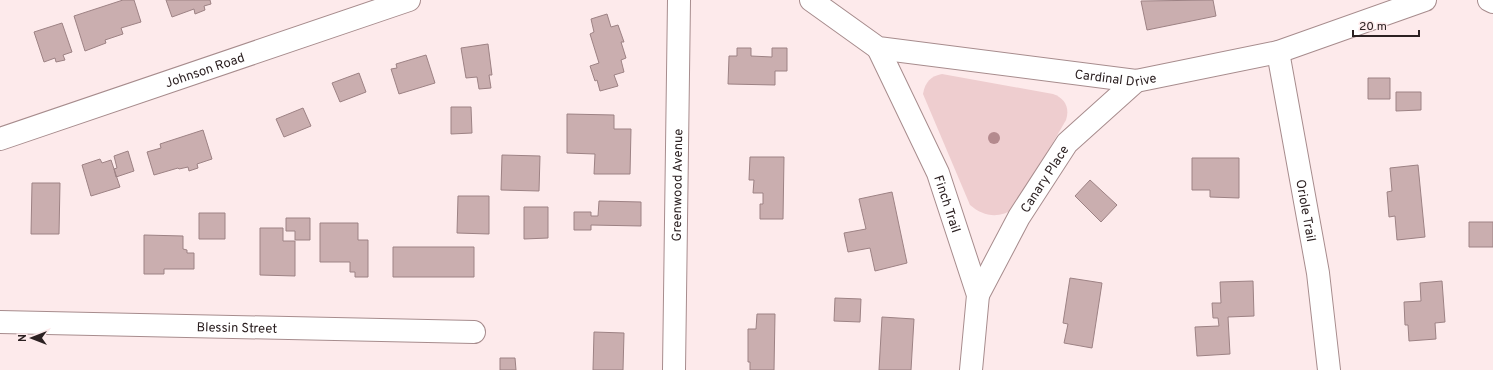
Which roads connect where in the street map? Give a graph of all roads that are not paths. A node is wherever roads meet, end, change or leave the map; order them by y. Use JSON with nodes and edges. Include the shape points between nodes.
{"nodes":[{"id":1,"x":409,"y":0,"type":"edge"},
{"id":2,"x":679,"y":0,"type":"edge"},
{"id":3,"x":811,"y":0,"type":"edge"},
{"id":4,"x":1425,"y":0,"type":"edge"},
{"id":5,"x":1489,"y":0,"type":"edge"},
{"id":6,"x":1493,"y":2,"type":"edge"},
{"id":7,"x":878,"y":48,"type":"junction"},
{"id":8,"x":1278,"y":52,"type":"junction"},
{"id":9,"x":1136,"y":82,"type":"junction"},
{"id":10,"x":0,"y":139,"type":"edge"},
{"id":11,"x":978,"y":295,"type":"junction"},
{"id":12,"x":0,"y":322,"type":"edge"},
{"id":13,"x":474,"y":332,"type":"dead end"},
{"id":14,"x":674,"y":370,"type":"edge"},
{"id":15,"x":971,"y":370,"type":"edge"},
{"id":16,"x":1330,"y":370,"type":"edge"}],
"edges":[{"from":1,"to":10,"type":"street","name":"Johnson Road"},
{"from":2,"to":14,"type":"street","name":"Greenwood Avenue"},
{"from":3,"to":7,"type":"street","name":"Cardinal Drive"},
{"from":4,"to":8,"type":"street","name":"Cardinal Drive"},
{"from":5,"to":6,"type":"street"},
{"from":7,"to":9,"type":"street","name":"Cardinal Drive"},
{"from":7,"to":11,"type":"street","name":"Finch Trail","via":[[938,173]]},
{"from":8,"to":9,"type":"street","name":"Cardinal Drive"},
{"from":8,"to":16,"type":"street","name":"Oriole Trail","via":[[1318,274]]},
{"from":9,"to":11,"type":"street","name":"Canary Place","via":[[1067,143],[1020,217]]},
{"from":11,"to":15,"type":"street","name":"Finch Trail"},
{"from":12,"to":13,"type":"street","name":"Blessin Street"}]}
